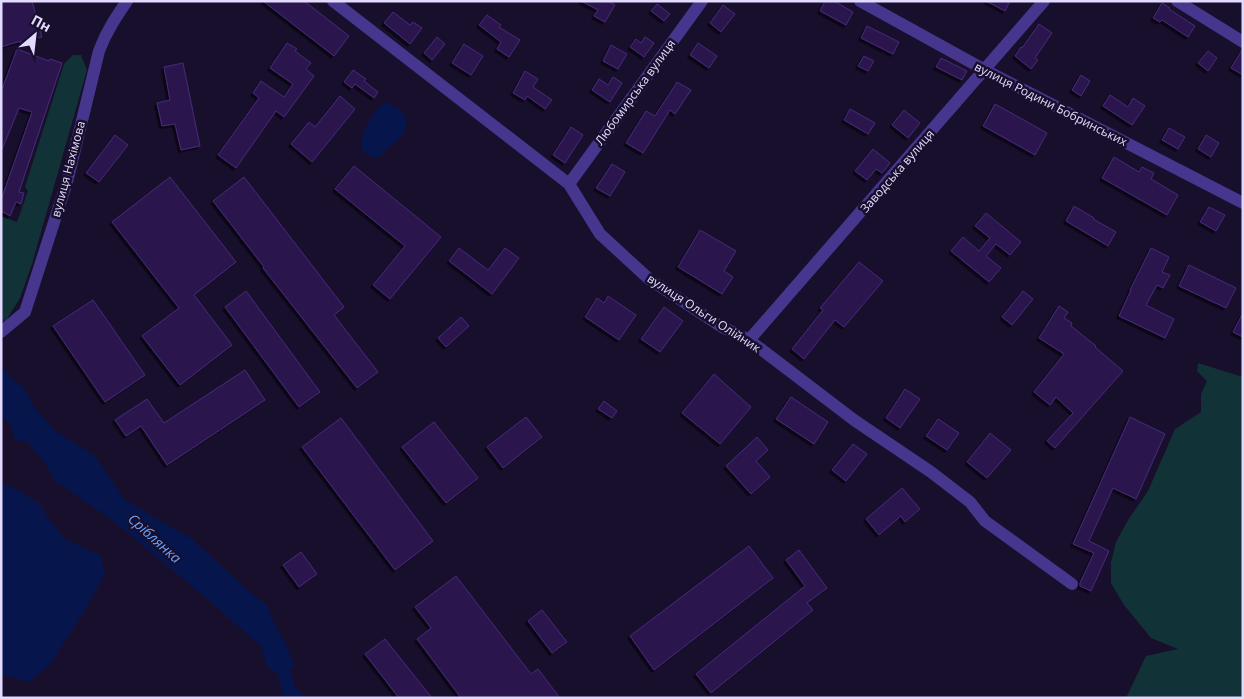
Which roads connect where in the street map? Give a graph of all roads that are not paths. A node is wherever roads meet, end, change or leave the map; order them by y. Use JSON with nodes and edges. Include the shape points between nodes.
{"nodes":[{"id":1,"x":127,"y":1,"type":"edge"},
{"id":2,"x":333,"y":1,"type":"edge"},
{"id":3,"x":702,"y":1,"type":"edge"},
{"id":4,"x":860,"y":1,"type":"edge"},
{"id":5,"x":1044,"y":1,"type":"edge"},
{"id":6,"x":1177,"y":1,"type":"edge"},
{"id":7,"x":1243,"y":42,"type":"edge"},
{"id":8,"x":986,"y":70,"type":"junction"},
{"id":9,"x":569,"y":184,"type":"junction"},
{"id":10,"x":1243,"y":203,"type":"edge"},
{"id":11,"x":1,"y":332,"type":"edge"},
{"id":12,"x":749,"y":340,"type":"junction"},
{"id":13,"x":1072,"y":584,"type":"dead end"}],
"edges":[{"from":1,"to":11,"type":"street","name":"вулиця Нахімова","via":[[99,51],[67,182],[24,312]]},
{"from":2,"to":9,"type":"street","name":"вулиця Ольги Олійник"},
{"from":3,"to":9,"type":"street","name":"Любомирська вулиця"},
{"from":4,"to":8,"type":"street","name":"вулиця Родини Бобринських"},
{"from":5,"to":8,"type":"street","name":"Заводська вулиця"},
{"from":6,"to":7,"type":"street"},
{"from":8,"to":10,"type":"street","name":"вулиця Родини Бобринських"},
{"from":8,"to":12,"type":"street","name":"Заводська вулиця"},
{"from":9,"to":12,"type":"street","name":"вулиця Ольги Олійник","via":[[600,234],[649,279],[722,327]]},
{"from":12,"to":13,"type":"street","name":"вулиця Ольги Олійник","via":[[854,420],[931,472],[970,502],[985,521]]}]}
